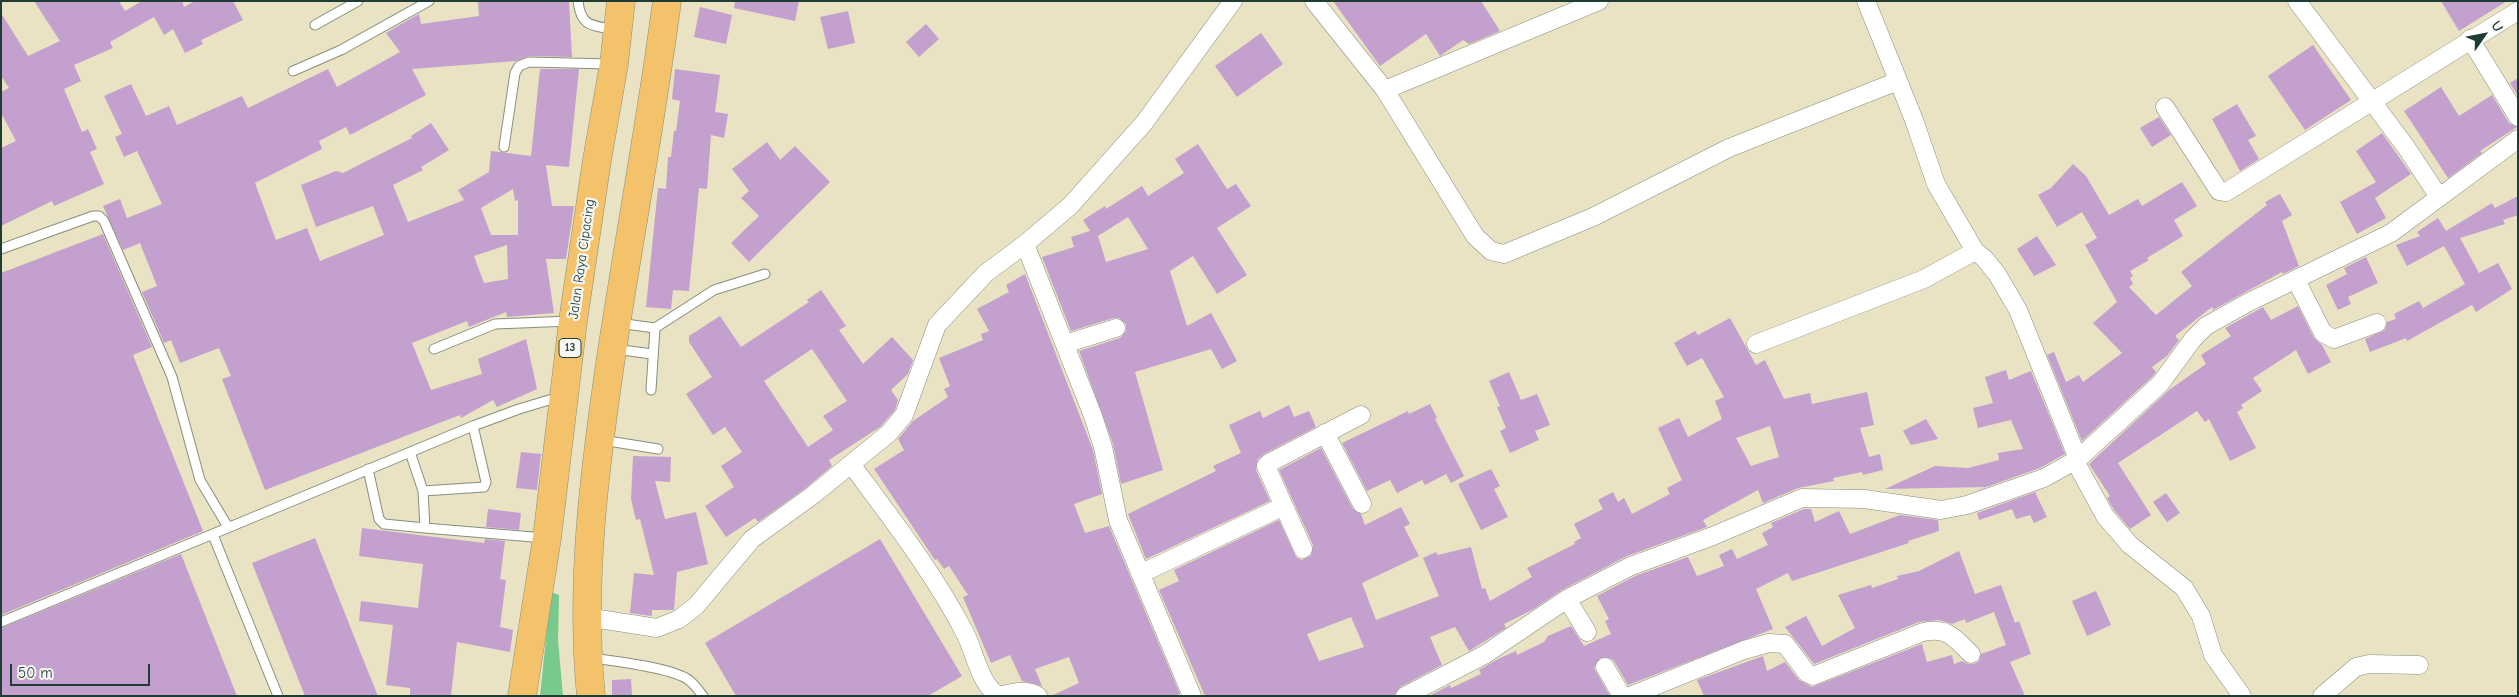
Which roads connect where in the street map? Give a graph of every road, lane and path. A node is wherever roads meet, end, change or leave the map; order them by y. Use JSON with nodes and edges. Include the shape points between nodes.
{"nodes":[{"id":1,"x":358,"y":1,"type":"edge"},
{"id":2,"x":429,"y":1,"type":"edge"},
{"id":3,"x":578,"y":1,"type":"edge"},
{"id":4,"x":621,"y":1,"type":"edge"},
{"id":5,"x":667,"y":1,"type":"edge"},
{"id":6,"x":1233,"y":1,"type":"edge"},
{"id":7,"x":1314,"y":1,"type":"edge"},
{"id":8,"x":1599,"y":1,"type":"edge"},
{"id":9,"x":1866,"y":1,"type":"edge"},
{"id":10,"x":2297,"y":1,"type":"edge"},
{"id":11,"x":2518,"y":10,"type":"edge"},
{"id":12,"x":315,"y":25,"type":"dead end"},
{"id":13,"x":618,"y":31,"type":"junction"},
{"id":14,"x":2470,"y":39,"type":"junction"},
{"id":15,"x":614,"y":64,"type":"junction"},
{"id":16,"x":293,"y":71,"type":"dead end"},
{"id":17,"x":1898,"y":81,"type":"junction"},
{"id":18,"x":1385,"y":90,"type":"junction"},
{"id":19,"x":2372,"y":102,"type":"junction"},
{"id":20,"x":2165,"y":107,"type":"dead end"},
{"id":21,"x":2518,"y":117,"type":"edge"},
{"id":22,"x":2518,"y":139,"type":"edge"},
{"id":23,"x":504,"y":147,"type":"dead end"},
{"id":24,"x":2439,"y":197,"type":"junction"},
{"id":25,"x":1025,"y":244,"type":"junction"},
{"id":26,"x":1,"y":249,"type":"edge"},
{"id":27,"x":1975,"y":251,"type":"junction"},
{"id":28,"x":765,"y":274,"type":"dead end"},
{"id":29,"x":2296,"y":280,"type":"junction"},
{"id":30,"x":573,"y":321,"type":"junction"},
{"id":31,"x":2377,"y":323,"type":"dead end"},
{"id":32,"x":655,"y":328,"type":"junction"},
{"id":33,"x":1116,"y":328,"type":"dead end"},
{"id":34,"x":614,"y":336,"type":"junction"},
{"id":35,"x":1065,"y":344,"type":"junction"},
{"id":36,"x":1756,"y":344,"type":"dead end"},
{"id":37,"x":434,"y":349,"type":"dead end"},
{"id":38,"x":652,"y":354,"type":"junction"},
{"id":39,"x":652,"y":390,"type":"dead end"},
{"id":40,"x":565,"y":395,"type":"junction"},
{"id":41,"x":1361,"y":415,"type":"dead end"},
{"id":42,"x":473,"y":426,"type":"junction"},
{"id":43,"x":1326,"y":434,"type":"junction"},
{"id":44,"x":599,"y":440,"type":"junction"},
{"id":45,"x":658,"y":449,"type":"dead end"},
{"id":46,"x":410,"y":452,"type":"junction"},
{"id":47,"x":2076,"y":460,"type":"junction"},
{"id":48,"x":851,"y":464,"type":"junction"},
{"id":49,"x":368,"y":469,"type":"junction"},
{"id":50,"x":423,"y":491,"type":"junction"},
{"id":51,"x":1362,"y":504,"type":"dead end"},
{"id":52,"x":1284,"y":506,"type":"junction"},
{"id":53,"x":228,"y":527,"type":"junction"},
{"id":54,"x":425,"y":528,"type":"junction"},
{"id":55,"x":213,"y":535,"type":"junction"},
{"id":56,"x":548,"y":538,"type":"junction"},
{"id":57,"x":1303,"y":549,"type":"dead end"},
{"id":58,"x":1140,"y":574,"type":"junction"},
{"id":59,"x":1567,"y":599,"type":"junction"},
{"id":60,"x":586,"y":617,"type":"junction"},
{"id":61,"x":1,"y":622,"type":"edge"},
{"id":62,"x":1587,"y":632,"type":"dead end"},
{"id":63,"x":1971,"y":654,"type":"dead end"},
{"id":64,"x":587,"y":657,"type":"junction"},
{"id":65,"x":2419,"y":665,"type":"dead end"},
{"id":66,"x":1606,"y":667,"type":"dead end"},
{"id":67,"x":278,"y":696,"type":"edge"},
{"id":68,"x":522,"y":696,"type":"edge"},
{"id":69,"x":591,"y":696,"type":"edge"},
{"id":70,"x":703,"y":696,"type":"edge"},
{"id":71,"x":1038,"y":696,"type":"edge"},
{"id":72,"x":1192,"y":696,"type":"edge"},
{"id":73,"x":1405,"y":696,"type":"edge"},
{"id":74,"x":1622,"y":696,"type":"edge"},
{"id":75,"x":1630,"y":696,"type":"edge"},
{"id":76,"x":2242,"y":696,"type":"edge"},
{"id":77,"x":2322,"y":696,"type":"edge"}],
"edges":[{"from":1,"to":12,"type":"lane"},
{"from":2,"to":16,"type":"lane","via":[[341,50]]},
{"from":3,"to":13,"type":"lane","via":[[580,16],[587,24]]},
{"from":4,"to":13,"type":"highway","name":"Jalan Raya Cipacing","number":"13"},
{"from":5,"to":34,"type":"highway","via":[[659,69]]},
{"from":6,"to":25,"type":"street","via":[[1144,123],[1070,206]]},
{"from":7,"to":18,"type":"street"},
{"from":8,"to":18,"type":"street"},
{"from":9,"to":17,"type":"street"},
{"from":10,"to":19,"type":"street"},
{"from":11,"to":14,"type":"street"},
{"from":13,"to":15,"type":"highway","name":"Jalan Raya Cipacing","number":"13"},
{"from":14,"to":19,"type":"street"},
{"from":14,"to":21,"type":"street"},
{"from":15,"to":23,"type":"lane","via":[[530,62],[520,66],[516,72]]},
{"from":15,"to":30,"type":"highway","name":"Jalan Raya Cipacing","number":"13"},
{"from":17,"to":18,"type":"street","via":[[1729,148],[1593,217],[1504,254],[1491,251],[1475,236]]},
{"from":17,"to":27,"type":"street","via":[[1936,184]]},
{"from":19,"to":20,"type":"street","via":[[2226,192],[2220,191]]},
{"from":19,"to":24,"type":"street"},
{"from":22,"to":24,"type":"street"},
{"from":24,"to":29,"type":"street","via":[[2391,233]]},
{"from":25,"to":35,"type":"street"},
{"from":25,"to":48,"type":"street","via":[[986,272],[937,325],[904,415],[883,439]]},
{"from":26,"to":53,"type":"lane","via":[[92,216],[99,216],[104,221],[172,377],[200,480]]},
{"from":27,"to":36,"type":"street","via":[[1924,279]]},
{"from":27,"to":47,"type":"street","via":[[1997,274],[2018,310]]},
{"from":28,"to":32,"type":"lane","via":[[714,290]]},
{"from":29,"to":31,"type":"street","via":[[2329,338]]},
{"from":29,"to":47,"type":"street","via":[[2206,326],[2160,384]]},
{"from":30,"to":37,"type":"lane","via":[[495,324]]},
{"from":30,"to":40,"type":"highway","name":"Jalan Raya Cipacing","number":"13"},
{"from":32,"to":34,"type":"lane"},
{"from":32,"to":38,"type":"lane"},
{"from":33,"to":35,"type":"street"},
{"from":34,"to":38,"type":"lane"},
{"from":34,"to":44,"type":"highway"},
{"from":35,"to":58,"type":"street","via":[[1103,447],[1118,520]]},
{"from":38,"to":39,"type":"lane"},
{"from":40,"to":42,"type":"lane"},
{"from":40,"to":56,"type":"highway","name":"Jalan Raya Cipacing","number":"13"},
{"from":41,"to":43,"type":"street"},
{"from":42,"to":46,"type":"lane"},
{"from":42,"to":50,"type":"lane","via":[[486,485]]},
{"from":43,"to":51,"type":"street"},
{"from":43,"to":52,"type":"street","via":[[1266,466]]},
{"from":44,"to":45,"type":"lane"},
{"from":44,"to":60,"type":"highway","via":[[587,564]]},
{"from":46,"to":49,"type":"lane"},
{"from":46,"to":50,"type":"lane"},
{"from":47,"to":59,"type":"street","via":[[2044,478],[1967,505],[1941,510],[1864,499],[1802,498],[1631,566]]},
{"from":47,"to":76,"type":"street","via":[[2112,523],[2130,545],[2184,588],[2201,616],[2213,655]]},
{"from":48,"to":60,"type":"street","via":[[752,539],[696,606],[679,619],[657,628]]},
{"from":48,"to":71,"type":"street","via":[[941,592],[965,633],[989,688],[999,696],[1021,692],[1034,692]]},
{"from":49,"to":53,"type":"lane"},
{"from":49,"to":54,"type":"lane","via":[[379,519],[384,524]]},
{"from":50,"to":54,"type":"lane"},
{"from":52,"to":57,"type":"street"},
{"from":52,"to":58,"type":"street"},
{"from":53,"to":55,"type":"lane"},
{"from":54,"to":56,"type":"lane"},
{"from":55,"to":61,"type":"lane"},
{"from":55,"to":67,"type":"lane"},
{"from":56,"to":68,"type":"highway","name":"Jalan Raya Cipacing","number":"13"},
{"from":58,"to":72,"type":"street"},
{"from":59,"to":62,"type":"street"},
{"from":59,"to":73,"type":"street","via":[[1484,655]]},
{"from":60,"to":64,"type":"highway"},
{"from":63,"to":75,"type":"street","via":[[1948,633],[1935,630],[1813,676],[1807,673],[1785,644],[1769,643]]},
{"from":64,"to":69,"type":"highway"},
{"from":64,"to":70,"type":"lane","via":[[680,676],[689,680]]},
{"from":65,"to":77,"type":"street","via":[[2369,664],[2356,667]]},
{"from":66,"to":74,"type":"street"}]}
